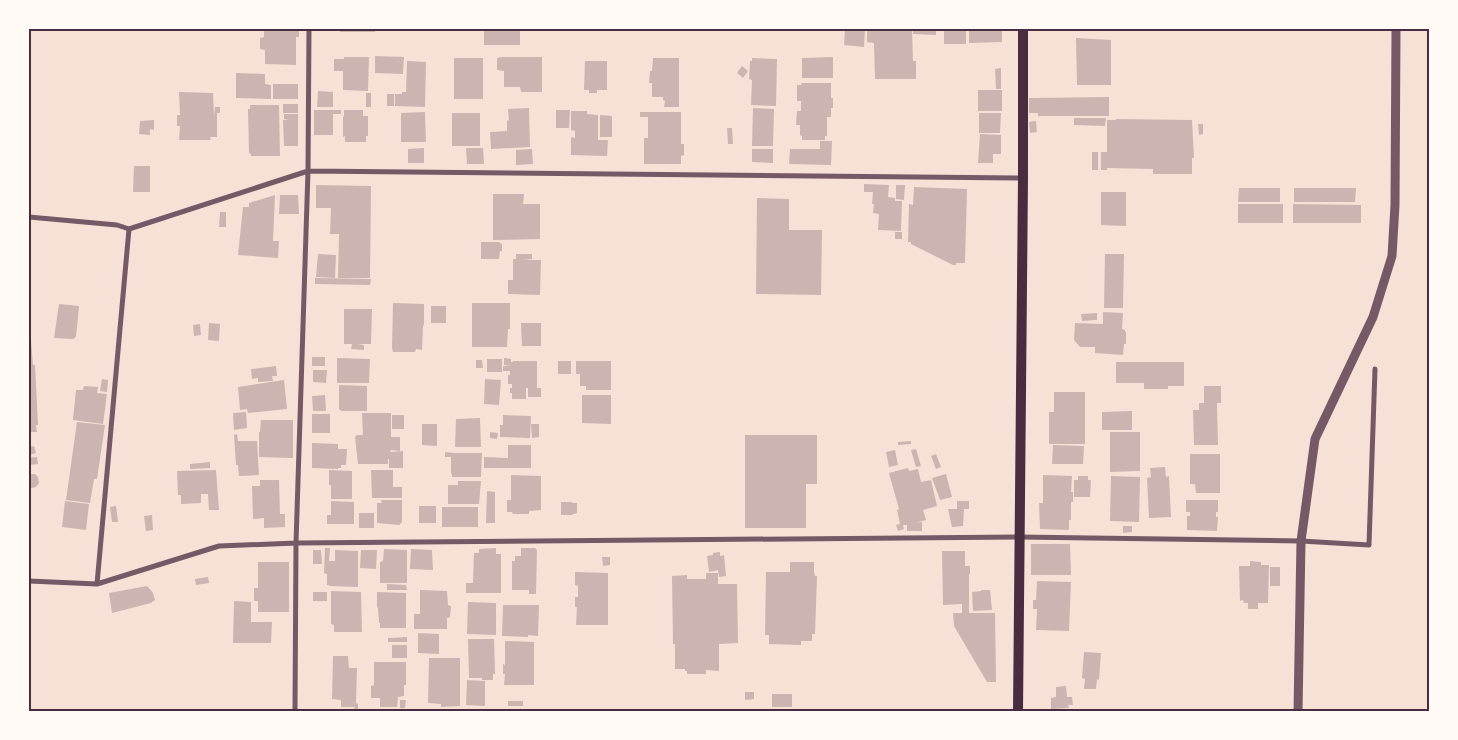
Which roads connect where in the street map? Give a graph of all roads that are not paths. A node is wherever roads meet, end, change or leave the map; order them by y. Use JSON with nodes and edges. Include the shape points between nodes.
{"nodes":[{"id":1,"x":309,"y":29,"type":"edge"},
{"id":2,"x":1023,"y":29,"type":"edge"},
{"id":3,"x":1396,"y":29,"type":"edge"},
{"id":4,"x":308,"y":171,"type":"junction"},
{"id":5,"x":1023,"y":178,"type":"junction"},
{"id":6,"x":29,"y":217,"type":"edge"},
{"id":7,"x":129,"y":228,"type":"junction"},
{"id":8,"x":1375,"y":368,"type":"dead end"},
{"id":9,"x":1019,"y":536,"type":"junction"},
{"id":10,"x":1301,"y":541,"type":"junction"},
{"id":11,"x":296,"y":543,"type":"junction"},
{"id":12,"x":29,"y":581,"type":"edge"},
{"id":13,"x":96,"y":584,"type":"junction"},
{"id":14,"x":295,"y":711,"type":"edge"},
{"id":15,"x":1018,"y":711,"type":"edge"},
{"id":16,"x":1298,"y":711,"type":"edge"}],
"edges":[{"from":1,"to":4,"type":"street"},
{"from":2,"to":5,"type":"main road"},
{"from":3,"to":10,"type":"street","via":[[1392,256],[1374,317],[1315,439]]},
{"from":4,"to":5,"type":"street"},
{"from":4,"to":7,"type":"street"},
{"from":4,"to":11,"type":"street"},
{"from":5,"to":9,"type":"main road"},
{"from":6,"to":7,"type":"street"},
{"from":7,"to":13,"type":"street"},
{"from":8,"to":10,"type":"street","via":[[1369,545]]},
{"from":9,"to":10,"type":"street"},
{"from":9,"to":11,"type":"street"},
{"from":9,"to":15,"type":"main road"},
{"from":10,"to":16,"type":"street"},
{"from":11,"to":13,"type":"street","via":[[219,546]]},
{"from":11,"to":14,"type":"street"},
{"from":12,"to":13,"type":"street"}]}
